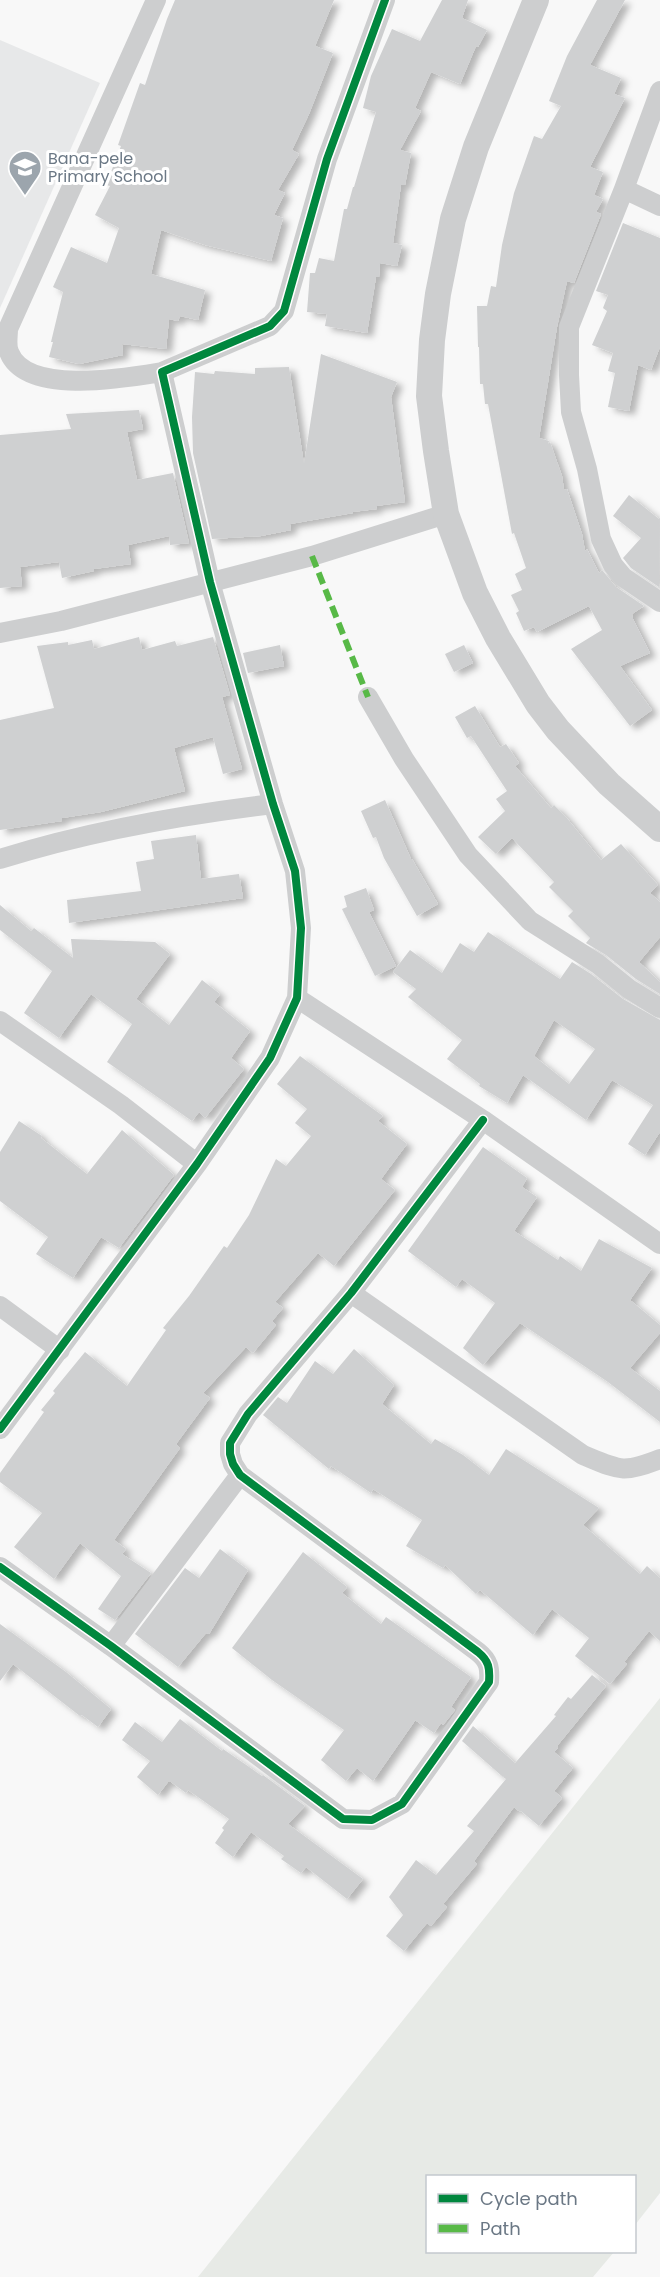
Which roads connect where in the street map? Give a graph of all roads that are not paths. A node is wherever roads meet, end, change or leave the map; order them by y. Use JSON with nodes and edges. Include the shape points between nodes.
{"nodes":[{"id":1,"x":156,"y":0,"type":"edge"},
{"id":2,"x":385,"y":0,"type":"edge"},
{"id":3,"x":536,"y":0,"type":"edge"},
{"id":4,"x":660,"y":91,"type":"edge"},
{"id":5,"x":624,"y":189,"type":"junction"},
{"id":6,"x":660,"y":206,"type":"edge"},
{"id":7,"x":162,"y":372,"type":"junction"},
{"id":8,"x":446,"y":514,"type":"junction"},
{"id":9,"x":210,"y":582,"type":"junction"},
{"id":10,"x":660,"y":602,"type":"edge"},
{"id":11,"x":0,"y":633,"type":"edge"},
{"id":12,"x":368,"y":697,"type":"dead end"},
{"id":13,"x":273,"y":804,"type":"junction"},
{"id":14,"x":660,"y":829,"type":"edge"},
{"id":15,"x":0,"y":859,"type":"edge"},
{"id":16,"x":297,"y":998,"type":"junction"},
{"id":17,"x":660,"y":1008,"type":"edge"},
{"id":18,"x":0,"y":1021,"type":"edge"},
{"id":19,"x":483,"y":1120,"type":"junction"},
{"id":20,"x":197,"y":1164,"type":"junction"},
{"id":21,"x":660,"y":1244,"type":"edge"},
{"id":22,"x":351,"y":1293,"type":"junction"},
{"id":23,"x":0,"y":1306,"type":"edge"},
{"id":24,"x":60,"y":1350,"type":"junction"},
{"id":25,"x":0,"y":1429,"type":"edge"},
{"id":26,"x":660,"y":1458,"type":"edge"},
{"id":27,"x":240,"y":1475,"type":"junction"},
{"id":28,"x":0,"y":1567,"type":"edge"},
{"id":29,"x":111,"y":1646,"type":"junction"}],
"edges":[{"from":1,"to":7,"type":"street","via":[[8,329],[8,344],[18,366],[30,374],[61,381]]},
{"from":2,"to":7,"type":"street","via":[[327,159],[284,311],[270,326]]},
{"from":3,"to":8,"type":"street","via":[[476,147],[453,219],[438,294],[429,396]]},
{"from":4,"to":5,"type":"street"},
{"from":5,"to":6,"type":"street"},
{"from":5,"to":10,"type":"street","via":[[569,327],[570,412],[606,552],[623,577]]},
{"from":7,"to":9,"type":"street"},
{"from":8,"to":9,"type":"street","via":[[312,556]]},
{"from":8,"to":14,"type":"street","via":[[475,593],[538,704],[609,784]]},
{"from":9,"to":11,"type":"street"},
{"from":9,"to":13,"type":"street"},
{"from":12,"to":17,"type":"street","via":[[468,855],[530,921]]},
{"from":13,"to":15,"type":"street","via":[[172,818],[50,843]]},
{"from":13,"to":16,"type":"street","via":[[295,871],[300,902]]},
{"from":16,"to":19,"type":"street"},
{"from":16,"to":20,"type":"street","via":[[270,1058]]},
{"from":18,"to":20,"type":"street"},
{"from":19,"to":21,"type":"street"},
{"from":19,"to":22,"type":"street"},
{"from":20,"to":24,"type":"street"},
{"from":22,"to":26,"type":"street","via":[[583,1455],[616,1469],[631,1469]]},
{"from":22,"to":27,"type":"street","via":[[248,1414],[230,1443],[230,1455]]},
{"from":23,"to":24,"type":"street"},
{"from":24,"to":25,"type":"street"},
{"from":27,"to":29,"type":"street"},
{"from":27,"to":29,"type":"street","via":[[478,1652],[490,1668],[489,1682],[402,1804],[372,1820],[343,1819]]},
{"from":28,"to":29,"type":"street"}]}
